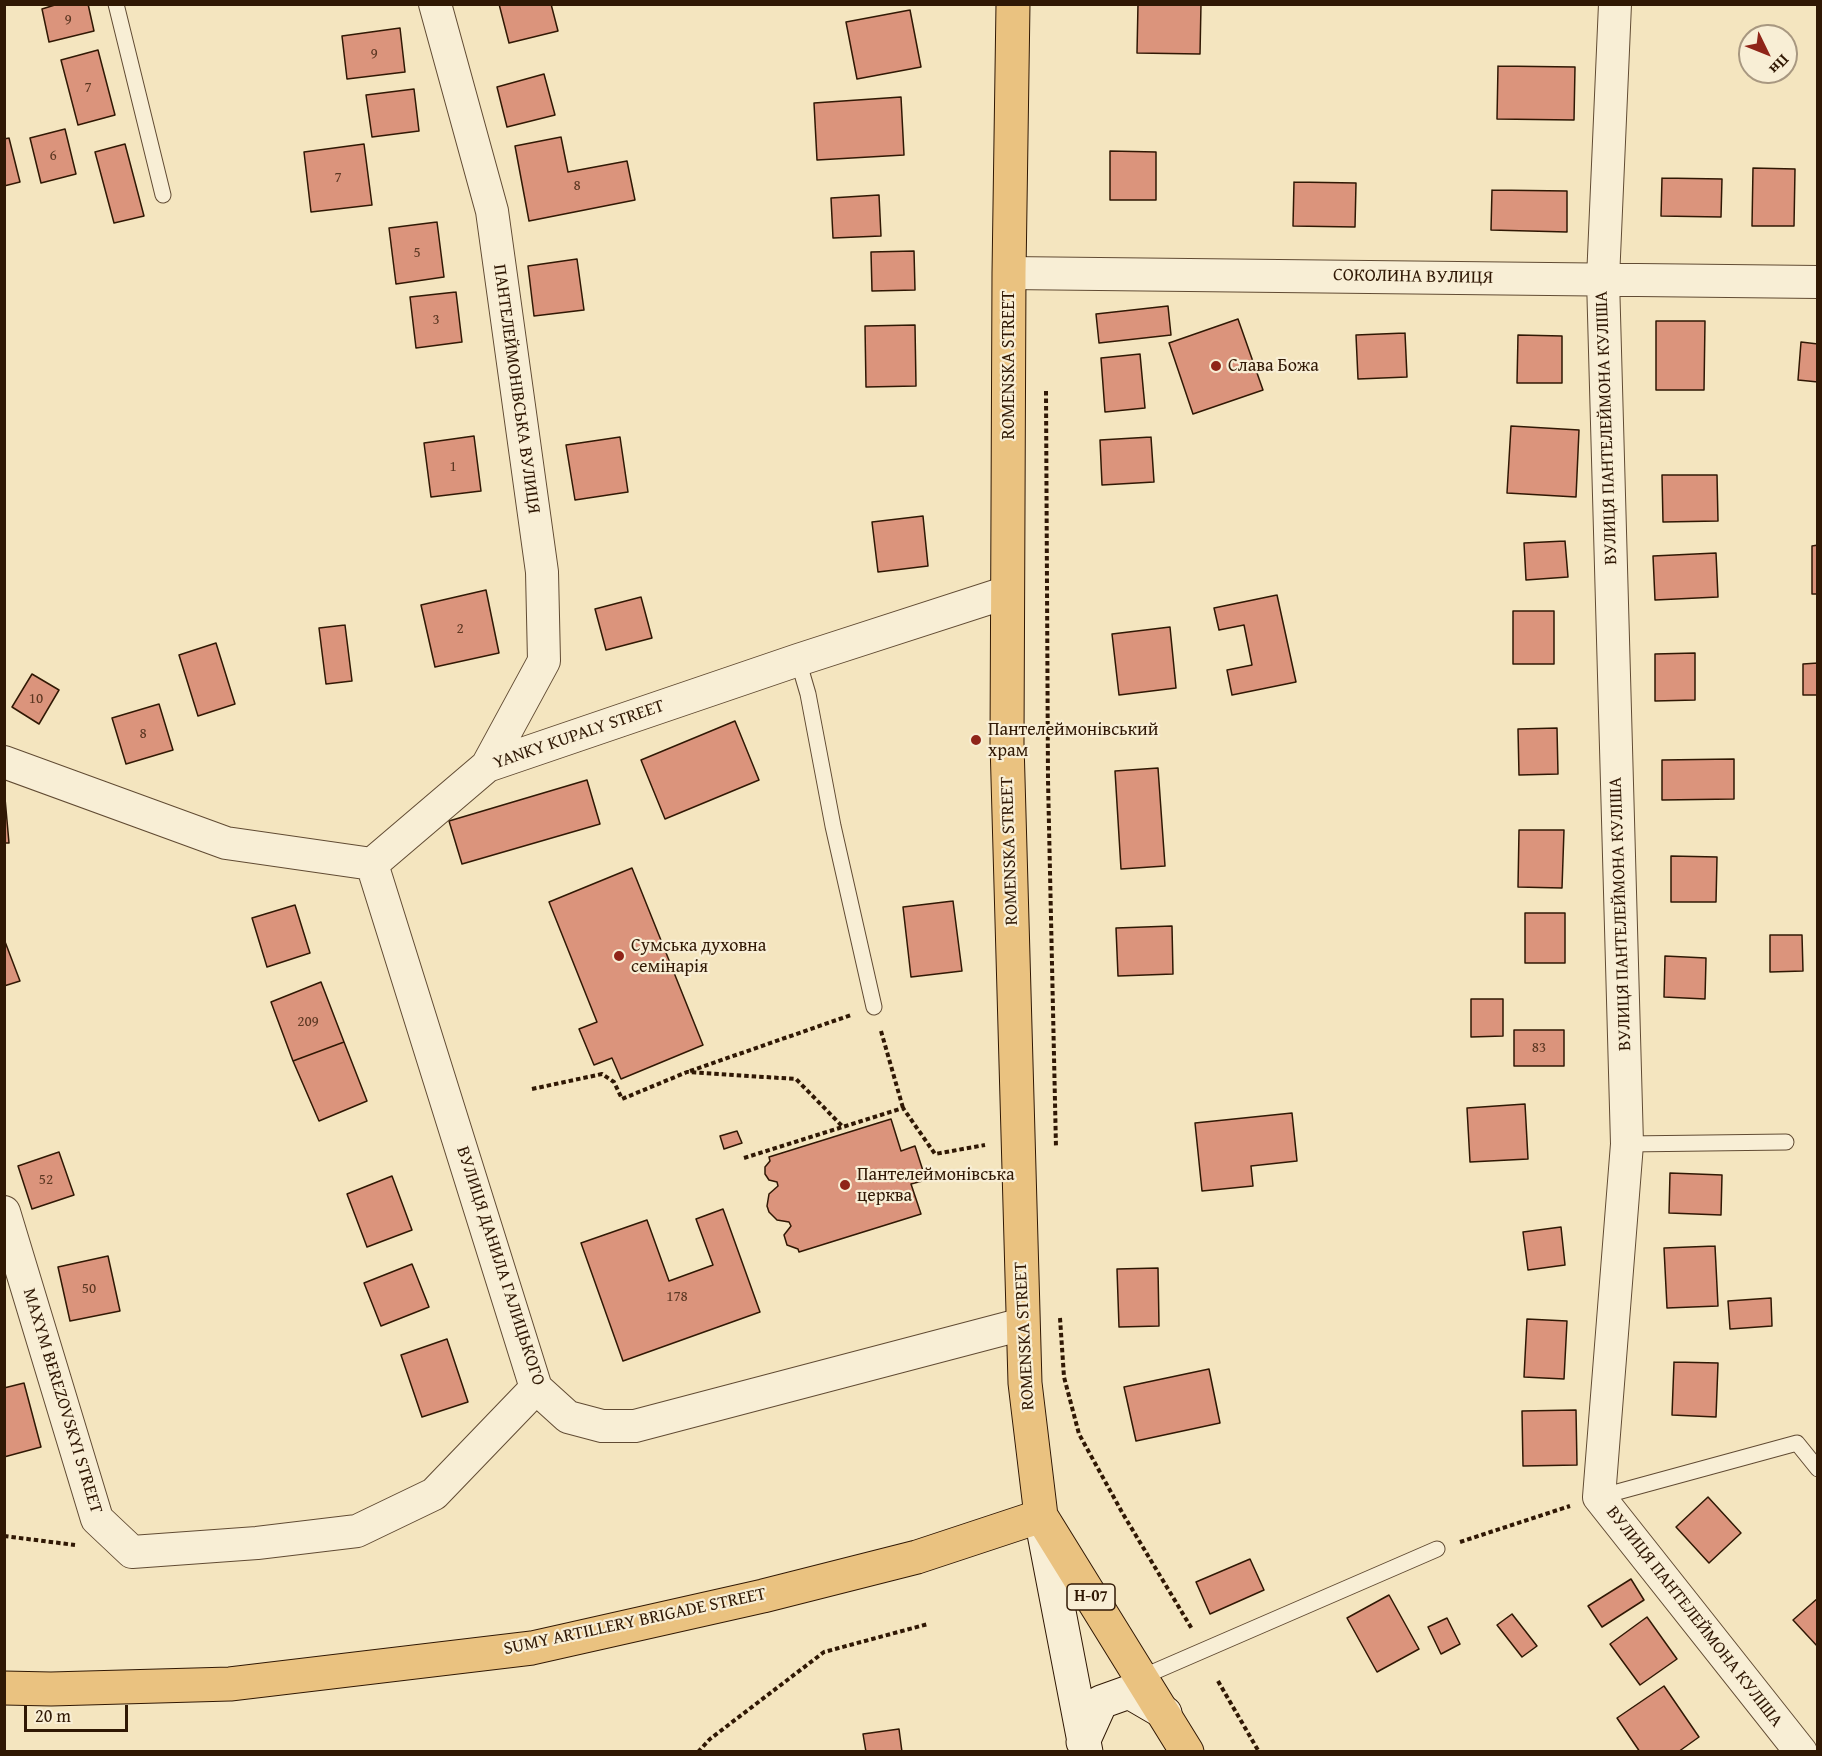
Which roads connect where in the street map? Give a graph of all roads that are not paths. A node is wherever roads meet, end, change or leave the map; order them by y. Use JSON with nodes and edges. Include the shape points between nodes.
{"nodes":[{"id":1,"x":116,"y":4,"type":"edge"},
{"id":2,"x":435,"y":4,"type":"edge"},
{"id":3,"x":1013,"y":4,"type":"edge"},
{"id":4,"x":1615,"y":4,"type":"edge"},
{"id":5,"x":163,"y":195,"type":"dead end"},
{"id":6,"x":1009,"y":273,"type":"junction"},
{"id":7,"x":1603,"y":279,"type":"junction"},
{"id":8,"x":1818,"y":282,"type":"edge"},
{"id":9,"x":1008,"y":592,"type":"junction"},
{"id":10,"x":798,"y":660,"type":"junction"},
{"id":11,"x":4,"y":762,"type":"edge"},
{"id":12,"x":487,"y":766,"type":"junction"},
{"id":13,"x":372,"y":864,"type":"junction"},
{"id":14,"x":874,"y":1007,"type":"road end"},
{"id":15,"x":1786,"y":1142,"type":"dead end"},
{"id":16,"x":1627,"y":1143,"type":"junction"},
{"id":17,"x":4,"y":1212,"type":"edge"},
{"id":18,"x":1023,"y":1324,"type":"junction"},
{"id":19,"x":536,"y":1388,"type":"junction"},
{"id":20,"x":1818,"y":1469,"type":"edge"},
{"id":21,"x":1599,"y":1497,"type":"junction"},
{"id":22,"x":1041,"y":1516,"type":"junction"},
{"id":23,"x":1437,"y":1549,"type":"road end"},
{"id":24,"x":1142,"y":1677,"type":"junction"},
{"id":25,"x":4,"y":1688,"type":"edge"},
{"id":26,"x":1165,"y":1713,"type":"junction"},
{"id":27,"x":1085,"y":1747,"type":"edge"},
{"id":28,"x":1187,"y":1752,"type":"edge"},
{"id":29,"x":1801,"y":1752,"type":"edge"}],
"edges":[{"from":1,"to":5,"type":"lane"},
{"from":2,"to":12,"type":"street","name":"ПАНТЕЛЕЙМОНІВСЬКА ВУЛИЦЯ","via":[[492,211],[542,572],[543,661]]},
{"from":3,"to":6,"type":"main road","name":"ROMENSKA STREET","number":"Н-07"},
{"from":4,"to":7,"type":"street","name":"ВУЛИЦЯ ПАНТЕЛЕЙМОНА КУЛІША"},
{"from":6,"to":7,"type":"street","name":"СОКОЛИНА ВУЛИЦЯ"},
{"from":6,"to":9,"type":"main road","name":"ROMENSKA STREET","number":"Н-07"},
{"from":7,"to":8,"type":"street","name":"СОКОЛИНА ВУЛИЦЯ"},
{"from":7,"to":16,"type":"street","name":"ВУЛИЦЯ ПАНТЕЛЕЙМОНА КУЛІША"},
{"from":9,"to":10,"type":"street","name":"YANKY KUPALY STREET"},
{"from":9,"to":18,"type":"main road","name":"ROMENSKA STREET","number":"Н-07","via":[[1008,743]]},
{"from":10,"to":12,"type":"street","name":"YANKY KUPALY STREET"},
{"from":10,"to":14,"type":"lane"},
{"from":11,"to":13,"type":"street","via":[[226,843]]},
{"from":12,"to":13,"type":"street","name":"YANKY KUPALY STREET"},
{"from":13,"to":19,"type":"street","name":"ВУЛИЦЯ ДАНИЛА ГАЛИЦЬКОГО"},
{"from":15,"to":16,"type":"lane"},
{"from":16,"to":21,"type":"street","name":"ВУЛИЦЯ ПАНТЕЛЕЙМОНА КУЛІША"},
{"from":17,"to":19,"type":"street","name":"MAXYM BEREZOVSKYI STREET","via":[[97,1519],[132,1552],[357,1531],[434,1494]]},
{"from":18,"to":19,"type":"street","name":"ВУЛИЦЯ ДАНИЛА ГАЛИЦЬКОГО","via":[[635,1426],[602,1426],[568,1417]]},
{"from":18,"to":22,"type":"main road","name":"ROMENSKA STREET","number":"Н-07","via":[[1025,1383]]},
{"from":20,"to":21,"type":"lane","via":[[1797,1443]]},
{"from":21,"to":29,"type":"street","name":"ВУЛИЦЯ ПАНТЕЛЕЙМОНА КУЛІША"},
{"from":22,"to":24,"type":"main road","number":"Н-07"},
{"from":22,"to":25,"type":"main road","name":"SUMY ARTILLERY BRIGADE STREET","via":[[906,1559],[532,1648],[230,1684]]},
{"from":22,"to":27,"type":"main road"},
{"from":23,"to":24,"type":"lane"},
{"from":24,"to":26,"type":"main road","number":"Н-07"},
{"from":26,"to":27,"type":"main road","via":[[1129,1692],[1101,1702]]},
{"from":26,"to":28,"type":"main road","number":"Н-07"}]}
